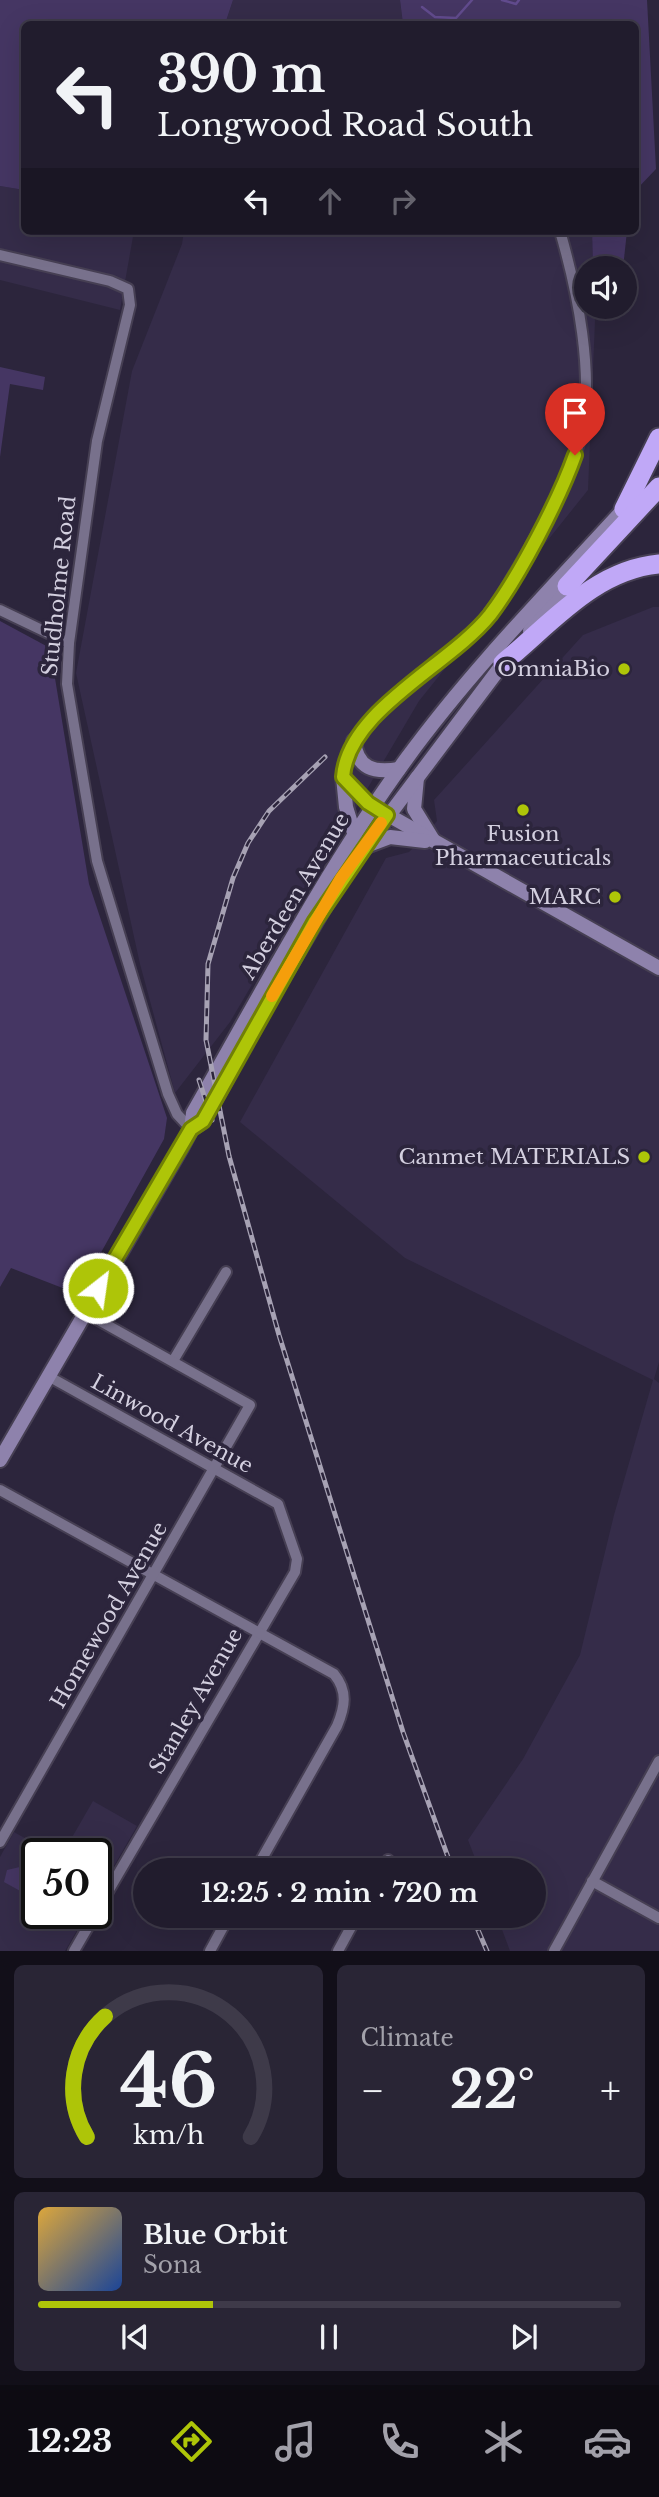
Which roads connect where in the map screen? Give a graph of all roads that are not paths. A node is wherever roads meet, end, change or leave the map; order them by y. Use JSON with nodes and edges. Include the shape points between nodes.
{"nodes":[{"id":1,"x":561,"y":235,"type":"edge"},
{"id":2,"x":0,"y":255,"type":"edge"},
{"id":3,"x":659,"y":438,"type":"edge"},
{"id":4,"x":659,"y":472,"type":"edge"},
{"id":5,"x":659,"y":487,"type":"edge"},
{"id":6,"x":624,"y":509,"type":"junction"},
{"id":7,"x":659,"y":564,"type":"edge"},
{"id":8,"x":567,"y":586,"type":"joint"},
{"id":9,"x":0,"y":610,"type":"edge"},
{"id":10,"x":69,"y":643,"type":"junction"},
{"id":11,"x":503,"y":663,"type":"junction"},
{"id":12,"x":354,"y":741,"type":"junction"},
{"id":13,"x":422,"y":767,"type":"junction"},
{"id":14,"x":399,"y":769,"type":"junction"},
{"id":15,"x":343,"y":777,"type":"junction"},
{"id":16,"x":373,"y":807,"type":"junction"},
{"id":17,"x":387,"y":815,"type":"junction"},
{"id":18,"x":360,"y":841,"type":"junction"},
{"id":19,"x":435,"y":843,"type":"junction"},
{"id":20,"x":659,"y":968,"type":"edge"},
{"id":21,"x":191,"y":1129,"type":"junction"},
{"id":22,"x":226,"y":1272,"type":"dead end"},
{"id":23,"x":84,"y":1312,"type":"junction"},
{"id":24,"x":173,"y":1361,"type":"junction"},
{"id":25,"x":48,"y":1377,"type":"junction"},
{"id":26,"x":0,"y":1460,"type":"edge"},
{"id":27,"x":214,"y":1470,"type":"junction"},
{"id":28,"x":0,"y":1490,"type":"edge"},
{"id":29,"x":278,"y":1504,"type":"joint"},
{"id":30,"x":155,"y":1575,"type":"junction"},
{"id":31,"x":258,"y":1632,"type":"junction"},
{"id":32,"x":659,"y":1761,"type":"edge"},
{"id":33,"x":0,"y":1842,"type":"edge"},
{"id":34,"x":262,"y":1858,"type":"edge"},
{"id":35,"x":592,"y":1881,"type":"junction"},
{"id":36,"x":112,"y":1885,"type":"edge"},
{"id":37,"x":659,"y":1918,"type":"edge"},
{"id":38,"x":222,"y":1928,"type":"edge"},
{"id":39,"x":350,"y":1928,"type":"edge"},
{"id":40,"x":87,"y":1929,"type":"edge"},
{"id":41,"x":74,"y":1951,"type":"edge"},
{"id":42,"x":210,"y":1951,"type":"edge"},
{"id":43,"x":338,"y":1951,"type":"edge"},
{"id":44,"x":554,"y":1951,"type":"edge"}],
"edges":[{"from":1,"to":12,"type":"street","via":[[581,329],[586,388],[580,437],[568,474],[489,615]]},
{"from":2,"to":10,"type":"street","name":"Studholme Road","via":[[110,281],[128,289],[131,305],[97,441]]},
{"from":3,"to":6,"type":"highway"},
{"from":4,"to":6,"type":"highway"},
{"from":5,"to":8,"type":"highway"},
{"from":6,"to":14,"type":"main road","name":"Aberdeen Avenue","via":[[476,671]]},
{"from":7,"to":11,"type":"highway","via":[[626,570],[598,583]]},
{"from":8,"to":11,"type":"main road","name":"Aberdeen Avenue"},
{"from":9,"to":10,"type":"street"},
{"from":10,"to":21,"type":"street","name":"Studholme Road","via":[[67,684],[97,861],[168,1094]]},
{"from":11,"to":13,"type":"main road","name":"Aberdeen Avenue"},
{"from":12,"to":14,"type":"main road","via":[[355,754],[367,768],[379,772]]},
{"from":12,"to":15,"type":"street"},
{"from":13,"to":17,"type":"main road","name":"Aberdeen Avenue"},
{"from":13,"to":19,"type":"main road","via":[[414,809]]},
{"from":14,"to":16,"type":"main road","name":"Aberdeen Avenue"},
{"from":15,"to":16,"type":"street"},
{"from":15,"to":18,"type":"main road","via":[[346,807]]},
{"from":16,"to":17,"type":"main road"},
{"from":16,"to":18,"type":"main road","name":"Aberdeen Avenue"},
{"from":17,"to":18,"type":"main road","name":"Aberdeen Avenue"},
{"from":17,"to":19,"type":"main road"},
{"from":18,"to":19,"type":"main road","via":[[390,837]]},
{"from":18,"to":21,"type":"main road","name":"Aberdeen Avenue","via":[[203,1121]]},
{"from":19,"to":20,"type":"main road"},
{"from":21,"to":23,"type":"main road","name":"Aberdeen Avenue"},
{"from":22,"to":24,"type":"street"},
{"from":23,"to":24,"type":"street"},
{"from":23,"to":25,"type":"main road","name":"Aberdeen Avenue"},
{"from":24,"to":27,"type":"street","name":"Homewood Avenue","via":[[250,1405]]},
{"from":25,"to":26,"type":"main road","name":"Aberdeen Avenue"},
{"from":25,"to":27,"type":"street","name":"Linwood Avenue"},
{"from":27,"to":29,"type":"street","name":"Linwood Avenue"},
{"from":27,"to":30,"type":"street","name":"Homewood Avenue"},
{"from":28,"to":30,"type":"street"},
{"from":29,"to":31,"type":"street","name":"Stanley Avenue","via":[[298,1565]]},
{"from":30,"to":31,"type":"street"},
{"from":30,"to":33,"type":"street","name":"Homewood Avenue"},
{"from":31,"to":34,"type":"street","via":[[334,1674],[342,1684],[344,1708]]},
{"from":31,"to":36,"type":"street","name":"Stanley Avenue"},
{"from":32,"to":35,"type":"street"},
{"from":35,"to":37,"type":"street"},
{"from":35,"to":44,"type":"street"},
{"from":38,"to":42,"type":"street"},
{"from":39,"to":43,"type":"street"},
{"from":40,"to":41,"type":"street","name":"Stanley Avenue"}]}
